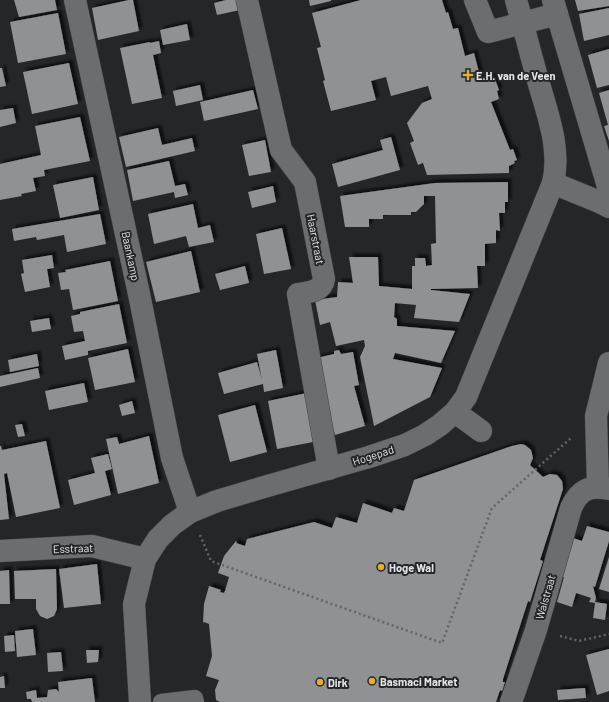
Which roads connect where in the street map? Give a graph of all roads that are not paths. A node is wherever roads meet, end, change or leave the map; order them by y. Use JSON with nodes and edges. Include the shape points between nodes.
{"nodes":[{"id":1,"x":76,"y":0,"type":"edge"},
{"id":2,"x":247,"y":0,"type":"edge"},
{"id":3,"x":475,"y":0,"type":"edge"},
{"id":4,"x":516,"y":0,"type":"edge"},
{"id":5,"x":555,"y":7,"type":"edge"},
{"id":6,"x":522,"y":24,"type":"junction"},
{"id":7,"x":553,"y":184,"type":"junction"},
{"id":8,"x":609,"y":190,"type":"edge"},
{"id":9,"x":609,"y":207,"type":"edge"},
{"id":10,"x":609,"y":363,"type":"edge"},
{"id":11,"x":455,"y":412,"type":"junction"},
{"id":12,"x":481,"y":431,"type":"dead end"},
{"id":13,"x":329,"y":469,"type":"junction"},
{"id":14,"x":596,"y":490,"type":"edge"},
{"id":15,"x":190,"y":512,"type":"junction"},
{"id":16,"x":0,"y":551,"type":"edge"},
{"id":17,"x":145,"y":559,"type":"junction"},
{"id":18,"x":140,"y":702,"type":"edge"},
{"id":19,"x":161,"y":702,"type":"edge"},
{"id":20,"x":196,"y":702,"type":"edge"},
{"id":21,"x":511,"y":702,"type":"edge"}],
"edges":[{"from":1,"to":15,"type":"street","name":"Baankamp","via":[[172,458]]},
{"from":2,"to":13,"type":"street","name":"Haarstraat","via":[[282,150],[305,182],[324,279],[318,290],[298,294]]},
{"from":3,"to":6,"type":"street","via":[[488,32]]},
{"from":4,"to":6,"type":"street"},
{"from":5,"to":6,"type":"street"},
{"from":5,"to":8,"type":"street"},
{"from":6,"to":7,"type":"street","name":"Hogepad","via":[[550,125],[556,159]]},
{"from":7,"to":9,"type":"street"},
{"from":7,"to":11,"type":"street","name":"Hogepad","via":[[472,384]]},
{"from":10,"to":14,"type":"street","via":[[596,416]]},
{"from":11,"to":12,"type":"street"},
{"from":11,"to":13,"type":"street","name":"Hogepad","via":[[440,425],[406,445]]},
{"from":13,"to":15,"type":"street","name":"Hogepad","via":[[264,486]]},
{"from":14,"to":21,"type":"street","name":"Walstraat","via":[[575,499],[570,508],[536,630]]},
{"from":15,"to":17,"type":"street","name":"Hogepad","via":[[158,539]]},
{"from":16,"to":17,"type":"street","name":"Esstraat","via":[[92,546]]},
{"from":17,"to":18,"type":"street","name":"Hogepad","via":[[134,604]]},
{"from":19,"to":20,"type":"lane","via":[[195,698]]}]}
